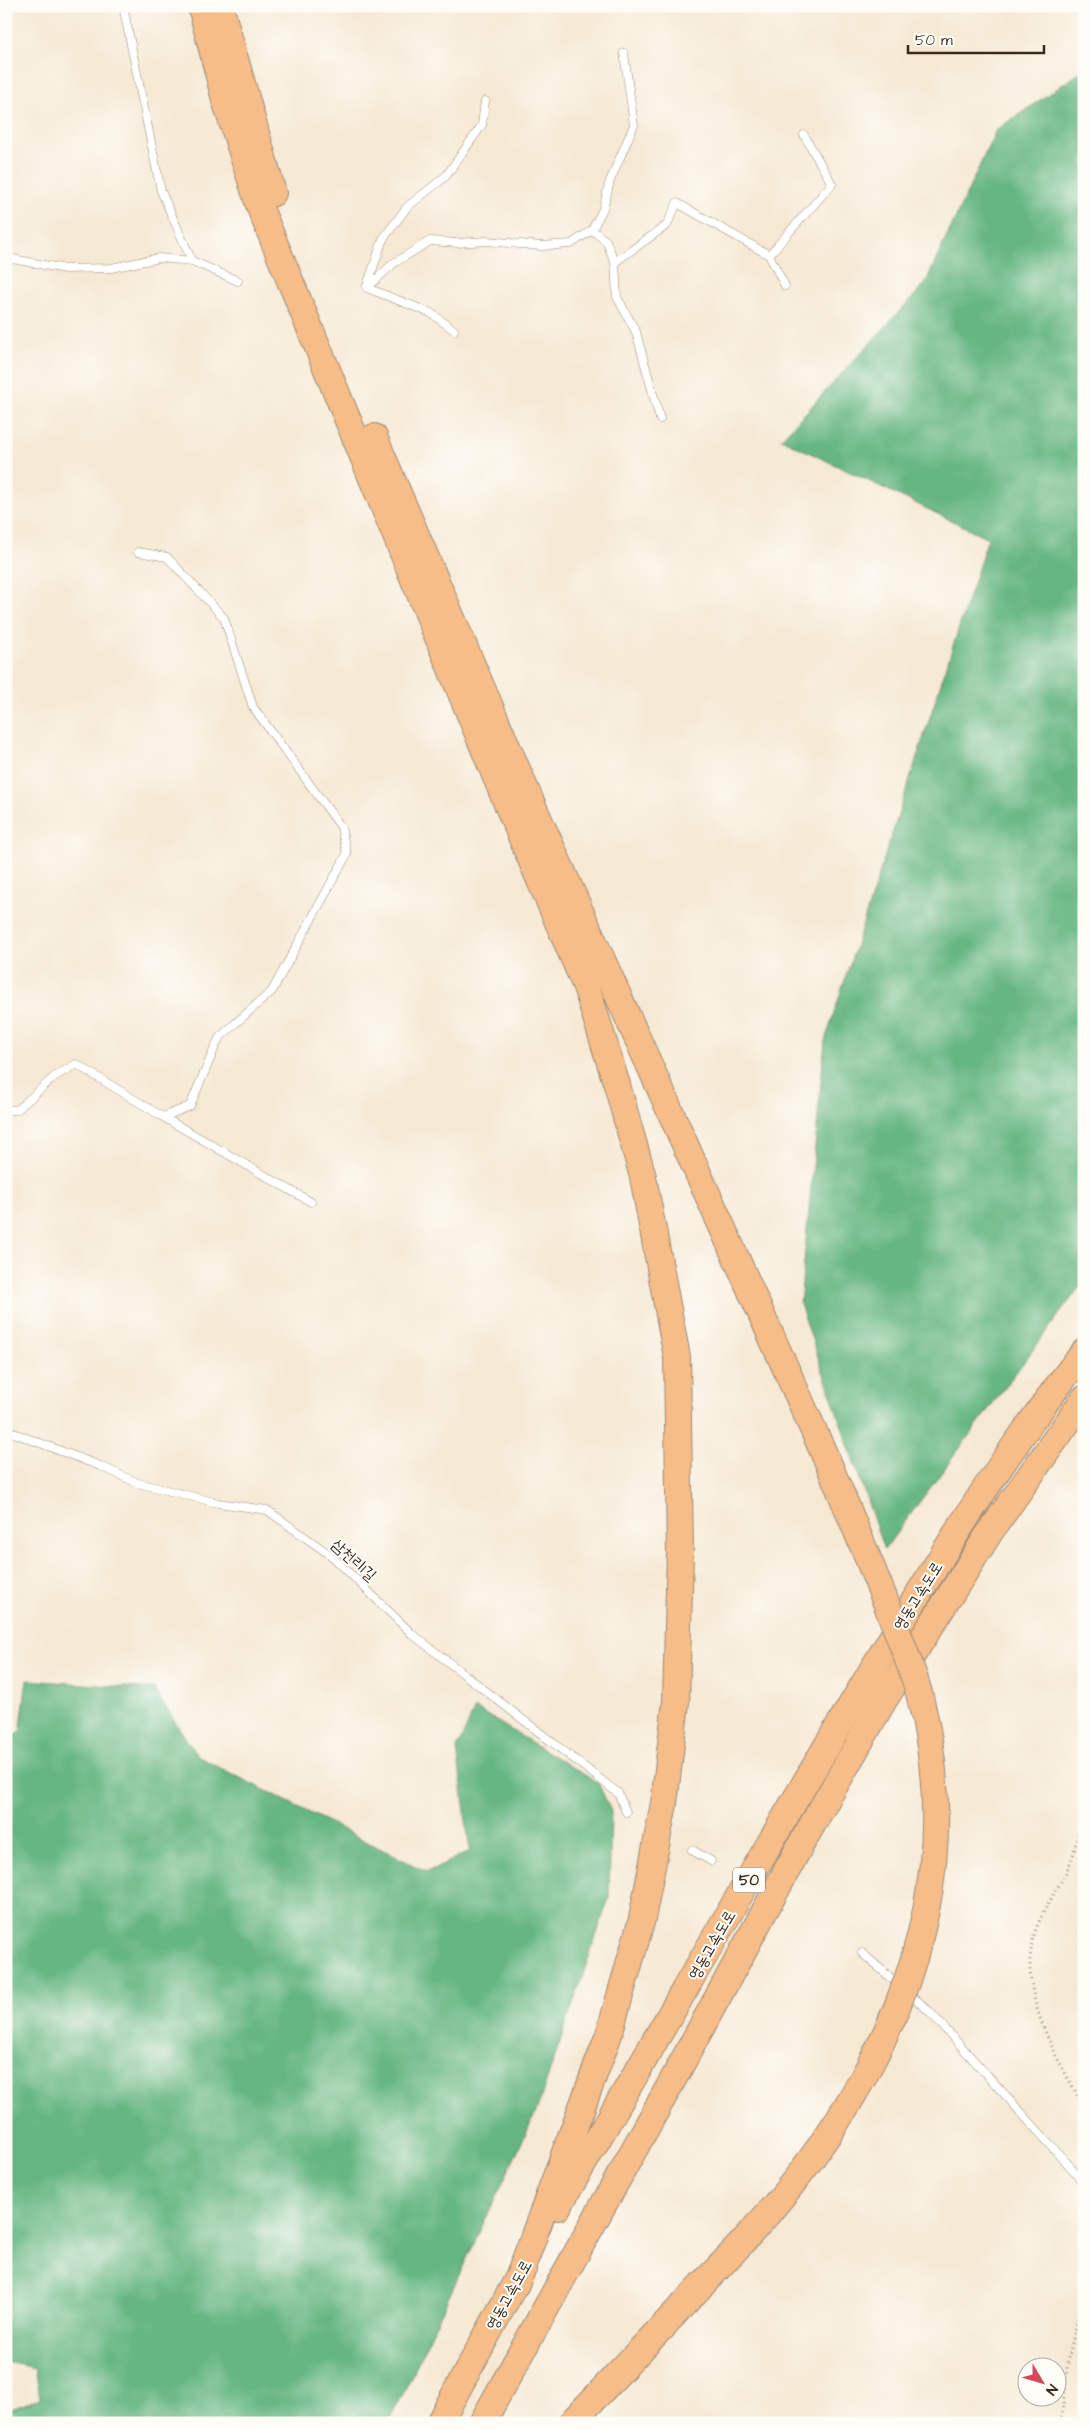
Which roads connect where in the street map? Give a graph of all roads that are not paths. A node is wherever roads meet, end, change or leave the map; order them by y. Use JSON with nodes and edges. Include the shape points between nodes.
{"nodes":[{"id":1,"x":123,"y":6,"type":"edge"},
{"id":2,"x":201,"y":6,"type":"edge"},
{"id":3,"x":220,"y":6,"type":"edge"},
{"id":4,"x":624,"y":53,"type":"dead end"},
{"id":5,"x":485,"y":101,"type":"dead end"},
{"id":6,"x":804,"y":135,"type":"dead end"},
{"id":7,"x":592,"y":230,"type":"junction"},
{"id":8,"x":769,"y":255,"type":"junction"},
{"id":9,"x":6,"y":261,"type":"edge"},
{"id":10,"x":192,"y":261,"type":"junction"},
{"id":11,"x":615,"y":262,"type":"junction"},
{"id":12,"x":238,"y":281,"type":"dead end"},
{"id":13,"x":785,"y":286,"type":"dead end"},
{"id":14,"x":367,"y":288,"type":"junction"},
{"id":15,"x":454,"y":330,"type":"dead end"},
{"id":16,"x":660,"y":419,"type":"dead end"},
{"id":17,"x":138,"y":552,"type":"dead end"},
{"id":18,"x":6,"y":1110,"type":"edge"},
{"id":19,"x":163,"y":1117,"type":"junction"},
{"id":20,"x":311,"y":1202,"type":"dead end"},
{"id":21,"x":1084,"y":1352,"type":"edge"},
{"id":22,"x":1084,"y":1399,"type":"edge"},
{"id":23,"x":6,"y":1430,"type":"edge"},
{"id":24,"x":626,"y":1812,"type":"dead end"},
{"id":25,"x":692,"y":1850,"type":"dead end"},
{"id":26,"x":711,"y":1861,"type":"dead end"},
{"id":27,"x":862,"y":1953,"type":"dead end"},
{"id":28,"x":1084,"y":2186,"type":"edge"},
{"id":29,"x":516,"y":2284,"type":"junction"},
{"id":30,"x":439,"y":2423,"type":"edge"},
{"id":31,"x":482,"y":2423,"type":"edge"},
{"id":32,"x":571,"y":2423,"type":"edge"}],
"edges":[{"from":1,"to":10,"type":"lane","via":[[161,191]]},
{"from":2,"to":29,"type":"highway","via":[[225,100],[260,208],[506,804],[587,989],[643,1178],[677,1357],[680,1552],[677,1674],[664,1803],[642,1919],[609,2034]]},
{"from":3,"to":32,"type":"highway","bridge":true,"via":[[273,192],[335,346],[528,795],[869,1559],[920,1697],[935,1790],[935,1834],[921,1935],[874,2061],[851,2101],[804,2170],[748,2238]]},
{"from":4,"to":7,"type":"lane","via":[[634,125]]},
{"from":5,"to":14,"type":"lane","via":[[482,125],[446,176],[407,207],[383,239]]},
{"from":6,"to":8,"type":"lane","via":[[832,184]]},
{"from":7,"to":11,"type":"lane","via":[[606,241]]},
{"from":7,"to":14,"type":"lane","via":[[571,244],[542,246],[430,241],[394,263]]},
{"from":8,"to":11,"type":"lane","via":[[677,203],[667,226]]},
{"from":8,"to":13,"type":"lane"},
{"from":9,"to":10,"type":"lane","via":[[13,259],[65,269],[110,268],[159,258]]},
{"from":10,"to":12,"type":"lane"},
{"from":11,"to":16,"type":"lane","via":[[617,297],[636,332]]},
{"from":14,"to":15,"type":"lane","via":[[431,313]]},
{"from":17,"to":19,"type":"lane","via":[[167,557],[224,618],[253,707],[341,828],[347,854],[272,991],[219,1038],[190,1106]]},
{"from":18,"to":19,"type":"lane","via":[[17,1110],[54,1077],[76,1064]]},
{"from":19,"to":20,"type":"lane"},
{"from":21,"to":29,"type":"highway","name":"영동고속도로","number":"50","via":[[990,1482],[916,1597]]},
{"from":22,"to":31,"type":"highway","name":"영동고속도로","number":"50","via":[[990,1532],[884,1700]]},
{"from":23,"to":24,"type":"lane","name":"삼천리1길","via":[[138,1483],[218,1503],[267,1510],[333,1557],[412,1634],[618,1793]]},
{"from":25,"to":26,"type":"lane"},
{"from":27,"to":28,"type":"lane","via":[[929,2011],[1077,2174]]},
{"from":29,"to":30,"type":"highway","name":"영동고속도로","number":"50"}]}
